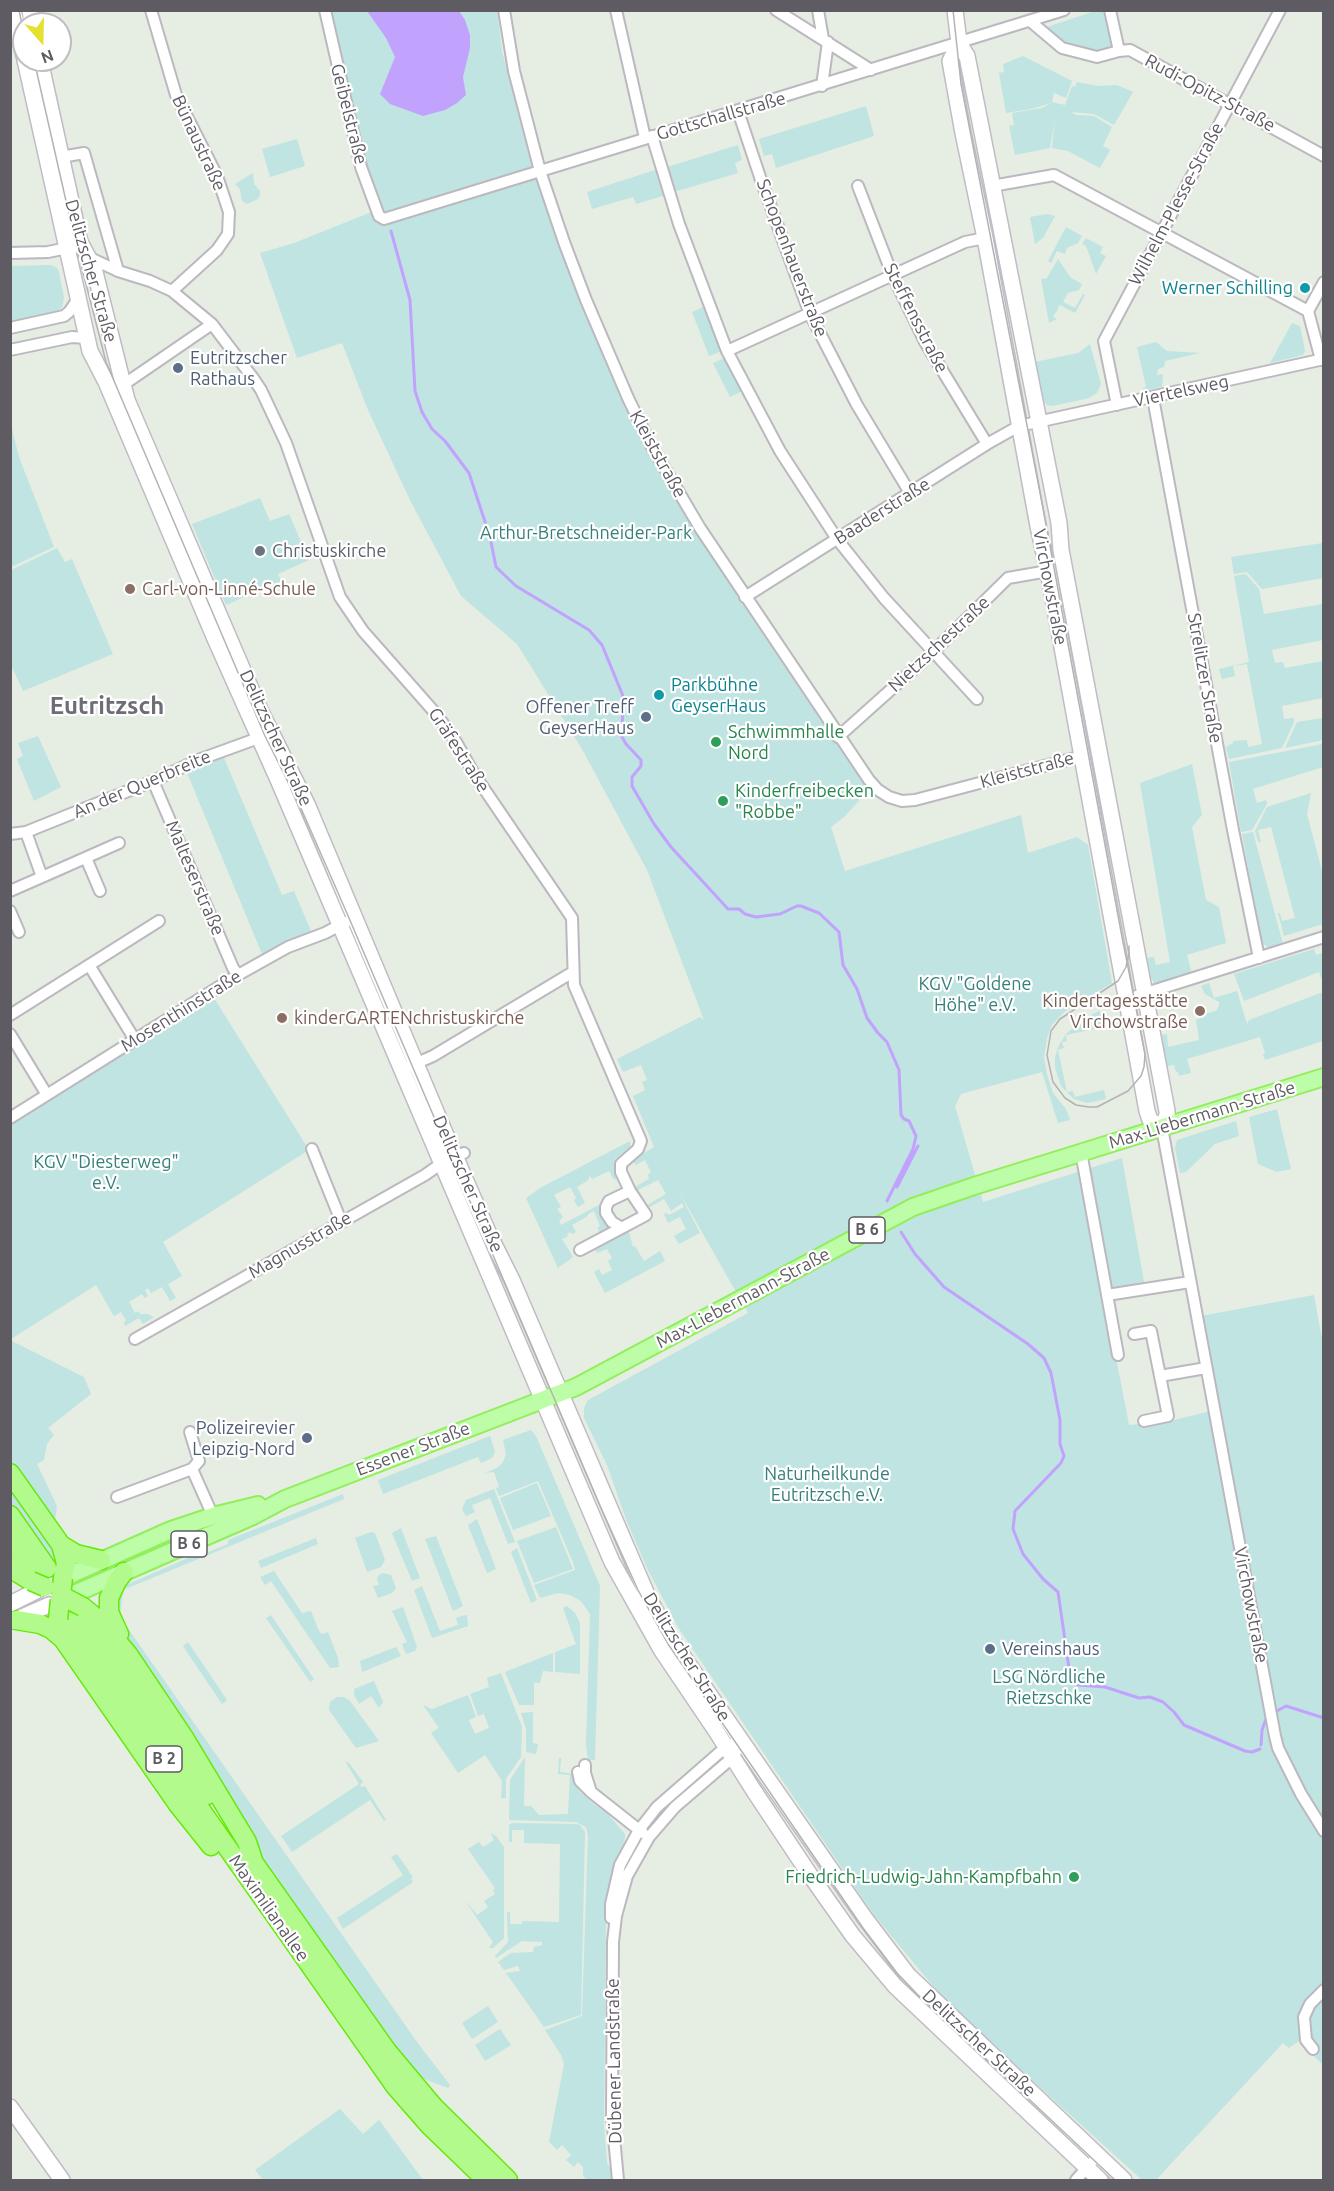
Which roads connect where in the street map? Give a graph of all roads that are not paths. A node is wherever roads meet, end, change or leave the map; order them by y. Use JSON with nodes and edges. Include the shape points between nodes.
{"nodes":[{"id":1,"x":151,"y":10,"type":"edge"},
{"id":2,"x":325,"y":10,"type":"edge"},
{"id":3,"x":504,"y":10,"type":"edge"},
{"id":4,"x":616,"y":10,"type":"edge"},
{"id":5,"x":777,"y":10,"type":"edge"},
{"id":6,"x":818,"y":10,"type":"edge"},
{"id":7,"x":955,"y":10,"type":"edge"},
{"id":8,"x":1064,"y":10,"type":"edge"},
{"id":9,"x":1110,"y":10,"type":"edge"},
{"id":10,"x":1280,"y":10,"type":"edge"},
{"id":11,"x":1030,"y":21,"type":"junction"},
{"id":12,"x":826,"y":40,"type":"junction"},
{"id":13,"x":959,"y":43,"type":"junction"},
{"id":14,"x":1119,"y":51,"type":"junction"},
{"id":15,"x":871,"y":70,"type":"junction"},
{"id":16,"x":27,"y":72,"type":"edge"},
{"id":17,"x":43,"y":72,"type":"edge"},
{"id":18,"x":822,"y":86,"type":"junction"},
{"id":19,"x":1230,"y":103,"type":"junction"},
{"id":20,"x":738,"y":111,"type":"junction"},
{"id":21,"x":649,"y":137,"type":"junction"},
{"id":22,"x":1323,"y":156,"type":"edge"},
{"id":23,"x":61,"y":157,"type":"junction"},
{"id":24,"x":540,"y":171,"type":"junction"},
{"id":25,"x":858,"y":186,"type":"dead end"},
{"id":26,"x":992,"y":186,"type":"junction"},
{"id":27,"x":379,"y":216,"type":"joint"},
{"id":28,"x":1162,"y":232,"type":"junction"},
{"id":29,"x":985,"y":238,"type":"junction"},
{"id":30,"x":67,"y":248,"type":"junction"},
{"id":31,"x":10,"y":253,"type":"edge"},
{"id":32,"x":88,"y":257,"type":"junction"},
{"id":33,"x":118,"y":271,"type":"junction"},
{"id":34,"x":892,"y":274,"type":"junction"},
{"id":35,"x":1323,"y":282,"type":"edge"},
{"id":36,"x":172,"y":291,"type":"junction"},
{"id":37,"x":78,"y":299,"type":"junction"},
{"id":38,"x":1308,"y":311,"type":"junction"},
{"id":39,"x":810,"y":314,"type":"junction"},
{"id":40,"x":212,"y":324,"type":"junction"},
{"id":41,"x":10,"y":328,"type":"edge"},
{"id":42,"x":86,"y":338,"type":"junction"},
{"id":43,"x":10,"y":350,"type":"edge"},
{"id":44,"x":728,"y":351,"type":"junction"},
{"id":45,"x":1322,"y":360,"type":"edge"},
{"id":46,"x":123,"y":385,"type":"junction"},
{"id":47,"x":1153,"y":398,"type":"junction"},
{"id":48,"x":1116,"y":405,"type":"junction"},
{"id":49,"x":1038,"y":421,"type":"junction"},
{"id":50,"x":1019,"y":426,"type":"junction"},
{"id":51,"x":987,"y":444,"type":"junction"},
{"id":52,"x":910,"y":493,"type":"junction"},
{"id":53,"x":837,"y":539,"type":"junction"},
{"id":54,"x":1048,"y":571,"type":"junction"},
{"id":55,"x":745,"y":597,"type":"junction"},
{"id":56,"x":933,"y":652,"type":"junction"},
{"id":57,"x":977,"y":699,"type":"dead end"},
{"id":58,"x":265,"y":736,"type":"junction"},
{"id":59,"x":838,"y":736,"type":"junction"},
{"id":60,"x":1082,"y":756,"type":"junction"},
{"id":61,"x":153,"y":781,"type":"junction"},
{"id":62,"x":26,"y":832,"type":"junction"},
{"id":63,"x":10,"y":834,"type":"edge"},
{"id":64,"x":119,"y":843,"type":"dead end"},
{"id":65,"x":86,"y":858,"type":"junction"},
{"id":66,"x":42,"y":877,"type":"junction"},
{"id":67,"x":10,"y":891,"type":"edge"},
{"id":68,"x":100,"y":891,"type":"dead end"},
{"id":69,"x":10,"y":911,"type":"edge"},
{"id":70,"x":353,"y":912,"type":"junction"},
{"id":71,"x":159,"y":921,"type":"dead end"},
{"id":72,"x":340,"y":925,"type":"junction"},
{"id":73,"x":19,"y":932,"type":"dead end"},
{"id":74,"x":1323,"y":937,"type":"edge"},
{"id":75,"x":1259,"y":958,"type":"junction"},
{"id":76,"x":89,"y":965,"type":"junction"},
{"id":77,"x":573,"y":972,"type":"junction"},
{"id":78,"x":238,"y":975,"type":"junction"},
{"id":79,"x":1144,"y":994,"type":"junction"},
{"id":80,"x":1127,"y":999,"type":"junction"},
{"id":81,"x":10,"y":1015,"type":"edge"},
{"id":82,"x":10,"y":1034,"type":"edge"},
{"id":83,"x":135,"y":1040,"type":"junction"},
{"id":84,"x":409,"y":1067,"type":"junction"},
{"id":85,"x":1323,"y":1077,"type":"edge"},
{"id":86,"x":47,"y":1095,"type":"junction"},
{"id":87,"x":10,"y":1118,"type":"edge"},
{"id":88,"x":1162,"y":1128,"type":"junction"},
{"id":89,"x":312,"y":1149,"type":"dead end"},
{"id":90,"x":1081,"y":1152,"type":"junction"},
{"id":91,"x":454,"y":1158,"type":"junction"},
{"id":92,"x":630,"y":1191,"type":"junction"},
{"id":93,"x":341,"y":1221,"type":"junction"},
{"id":94,"x":622,"y":1228,"type":"junction"},
{"id":95,"x":580,"y":1250,"type":"dead end"},
{"id":96,"x":1191,"y":1282,"type":"junction"},
{"id":97,"x":1107,"y":1295,"type":"junction"},
{"id":98,"x":1134,"y":1334,"type":"dead end"},
{"id":99,"x":135,"y":1339,"type":"dead end"},
{"id":100,"x":1118,"y":1355,"type":"dead end"},
{"id":101,"x":1206,"y":1368,"type":"junction"},
{"id":102,"x":1160,"y":1376,"type":"junction"},
{"id":103,"x":561,"y":1393,"type":"junction"},
{"id":104,"x":542,"y":1400,"type":"junction"},
{"id":105,"x":1144,"y":1421,"type":"dead end"},
{"id":106,"x":190,"y":1432,"type":"dead end"},
{"id":107,"x":192,"y":1469,"type":"junction"},
{"id":108,"x":10,"y":1473,"type":"edge"},
{"id":109,"x":117,"y":1497,"type":"dead end"},
{"id":110,"x":285,"y":1498,"type":"junction"},
{"id":111,"x":10,"y":1515,"type":"edge"},
{"id":112,"x":213,"y":1516,"type":"junction"},
{"id":113,"x":10,"y":1540,"type":"edge"},
{"id":114,"x":61,"y":1545,"type":"junction"},
{"id":115,"x":101,"y":1560,"type":"junction"},
{"id":116,"x":10,"y":1568,"type":"edge"},
{"id":117,"x":124,"y":1572,"type":"junction"},
{"id":118,"x":58,"y":1598,"type":"junction"},
{"id":119,"x":12,"y":1615,"type":"edge"},
{"id":120,"x":128,"y":1654,"type":"junction"},
{"id":121,"x":742,"y":1742,"type":"junction"},
{"id":122,"x":730,"y":1752,"type":"junction"},
{"id":123,"x":581,"y":1769,"type":"dead end"},
{"id":124,"x":639,"y":1830,"type":"junction"},
{"id":125,"x":1323,"y":1831,"type":"edge"},
{"id":126,"x":649,"y":1837,"type":"junction"},
{"id":127,"x":254,"y":1863,"type":"junction"},
{"id":128,"x":614,"y":1942,"type":"junction"},
{"id":129,"x":1323,"y":1990,"type":"edge"},
{"id":130,"x":1313,"y":2049,"type":"dead end"},
{"id":131,"x":10,"y":2107,"type":"edge"},
{"id":132,"x":1097,"y":2156,"type":"junction"},
{"id":133,"x":1087,"y":2168,"type":"junction"},
{"id":134,"x":62,"y":2181,"type":"edge"},
{"id":135,"x":486,"y":2181,"type":"edge"},
{"id":136,"x":508,"y":2181,"type":"edge"},
{"id":137,"x":618,"y":2181,"type":"edge"},
{"id":138,"x":1076,"y":2181,"type":"edge"},
{"id":139,"x":1100,"y":2181,"type":"edge"},
{"id":140,"x":1124,"y":2181,"type":"edge"}],
"edges":[{"from":1,"to":36,"type":"street","name":"Bünaustraße","via":[[176,95],[217,176],[229,212],[228,234],[218,250]]},
{"from":2,"to":27,"type":"street","name":"Geibelstraße","via":[[361,167]]},
{"from":3,"to":24,"type":"street","name":"Kleiststraße","via":[[514,71]]},
{"from":4,"to":21,"type":"street"},
{"from":5,"to":12,"type":"street"},
{"from":6,"to":12,"type":"street"},
{"from":7,"to":13,"type":"main road","name":"Virchowstraße"},
{"from":8,"to":11,"type":"street","name":"Gottschallstraße"},
{"from":9,"to":14,"type":"street"},
{"from":10,"to":19,"type":"street","name":"Wilhelm-Plesse-Straße"},
{"from":11,"to":13,"type":"street","name":"Gottschallstraße"},
{"from":11,"to":14,"type":"street","name":"Rudi-Opitz-Straße","via":[[1062,48],[1097,57]]},
{"from":12,"to":15,"type":"street"},
{"from":12,"to":18,"type":"street"},
{"from":13,"to":15,"type":"street","name":"Gottschallstraße"},
{"from":13,"to":26,"type":"main road","name":"Virchowstraße","via":[[967,56]]},
{"from":13,"to":29,"type":"main road","name":"Virchowstraße","via":[[950,61]]},
{"from":14,"to":19,"type":"street","name":"Rudi-Opitz-Straße","via":[[1130,50]]},
{"from":15,"to":18,"type":"street","name":"Gottschallstraße"},
{"from":16,"to":30,"type":"main road","name":"Delitzscher Straße"},
{"from":17,"to":23,"type":"main road","name":"Delitzscher Straße"},
{"from":18,"to":20,"type":"street","name":"Gottschallstraße"},
{"from":19,"to":22,"type":"street","name":"Rudi-Opitz-Straße"},
{"from":19,"to":28,"type":"street","name":"Wilhelm-Plesse-Straße"},
{"from":20,"to":21,"type":"street","name":"Gottschallstraße"},
{"from":20,"to":39,"type":"street","name":"Schopenhauerstraße"},
{"from":21,"to":24,"type":"street","name":"Gottschallstraße"},
{"from":21,"to":44,"type":"street"},
{"from":23,"to":32,"type":"main road","name":"Delitzscher Straße","via":[[80,242]]},
{"from":23,"to":33,"type":"street","via":[[84,153]]},
{"from":24,"to":27,"type":"street","name":"Gottschallstraße","via":[[384,219]]},
{"from":24,"to":55,"type":"street","name":"Kleiststraße","via":[[586,300],[628,398],[677,490]]},
{"from":25,"to":34,"type":"street","name":"Steffensstraße"},
{"from":26,"to":28,"type":"street","via":[[1054,175]]},
{"from":26,"to":49,"type":"main road","name":"Virchowstraße"},
{"from":28,"to":38,"type":"street"},
{"from":28,"to":48,"type":"street","name":"Wilhelm-Plesse-Straße","via":[[1104,341]]},
{"from":29,"to":34,"type":"street","via":[[964,242]]},
{"from":29,"to":50,"type":"main road","name":"Virchowstraße"},
{"from":30,"to":31,"type":"street"},
{"from":30,"to":32,"type":"street","name":"Gräfestraße"},
{"from":30,"to":37,"type":"main road","name":"Delitzscher Straße"},
{"from":32,"to":33,"type":"street","name":"Gräfestraße"},
{"from":32,"to":46,"type":"main road","name":"Delitzscher Straße"},
{"from":33,"to":36,"type":"street","name":"Gräfestraße"},
{"from":34,"to":39,"type":"street"},
{"from":34,"to":51,"type":"street","name":"Steffensstraße","via":[[925,342]]},
{"from":35,"to":38,"type":"street"},
{"from":36,"to":40,"type":"street","name":"Gräfestraße"},
{"from":37,"to":41,"type":"street","via":[[64,316]]},
{"from":37,"to":42,"type":"main road","name":"Delitzscher Straße"},
{"from":38,"to":45,"type":"street"},
{"from":39,"to":44,"type":"street"},
{"from":39,"to":52,"type":"street","name":"Schopenhauerstraße","via":[[857,405]]},
{"from":40,"to":46,"type":"street"},
{"from":40,"to":77,"type":"street","name":"Gräfestraße","via":[[261,390],[286,443],[340,597],[363,632],[437,715],[572,918]]},
{"from":42,"to":43,"type":"street","via":[[72,337]]},
{"from":42,"to":58,"type":"main road","name":"Delitzscher Straße"},
{"from":44,"to":53,"type":"street","via":[[780,451]]},
{"from":45,"to":47,"type":"street","name":"Viertelsweg"},
{"from":46,"to":58,"type":"main road","name":"Delitzscher Straße","via":[[260,710]]},
{"from":47,"to":48,"type":"street","name":"Viertelsweg"},
{"from":47,"to":75,"type":"street","name":"Strelitzer Straße"},
{"from":48,"to":49,"type":"street","name":"Viertelsweg"},
{"from":49,"to":50,"type":"street","name":"Viertelsweg"},
{"from":49,"to":79,"type":"main road","name":"Virchowstraße"},
{"from":50,"to":51,"type":"street","name":"Baaderstraße"},
{"from":50,"to":54,"type":"main road","name":"Virchowstraße"},
{"from":51,"to":52,"type":"street","name":"Baaderstraße"},
{"from":52,"to":53,"type":"street","name":"Baaderstraße"},
{"from":53,"to":55,"type":"street","name":"Baaderstraße"},
{"from":53,"to":56,"type":"street"},
{"from":54,"to":56,"type":"street","name":"Nietzschestraße","via":[[1008,578]]},
{"from":54,"to":60,"type":"main road","name":"Virchowstraße"},
{"from":55,"to":59,"type":"street","name":"Kleiststraße"},
{"from":56,"to":57,"type":"street"},
{"from":56,"to":59,"type":"street","name":"Nietzschestraße"},
{"from":58,"to":61,"type":"street","name":"An der Querbreite"},
{"from":58,"to":70,"type":"main road","name":"Delitzscher Straße","via":[[297,780]]},
{"from":58,"to":72,"type":"main road","name":"Delitzscher Straße"},
{"from":59,"to":60,"type":"street","name":"Kleiststraße","via":[[878,790],[902,801]]},
{"from":60,"to":80,"type":"main road","name":"Virchowstraße"},
{"from":61,"to":62,"type":"street","name":"An der Querbreite"},
{"from":61,"to":78,"type":"street","name":"Malteserstraße"},
{"from":62,"to":63,"type":"street","name":"An der Querbreite"},
{"from":62,"to":66,"type":"street"},
{"from":64,"to":65,"type":"street"},
{"from":65,"to":66,"type":"street"},
{"from":65,"to":68,"type":"street"},
{"from":66,"to":67,"type":"street"},
{"from":69,"to":73,"type":"street"},
{"from":70,"to":72,"type":"street","name":"Mosenthinstraße"},
{"from":70,"to":84,"type":"main road","name":"Delitzscher Straße"},
{"from":71,"to":76,"type":"street"},
{"from":72,"to":78,"type":"street","name":"Mosenthinstraße","via":[[288,947]]},
{"from":72,"to":84,"type":"main road","name":"Delitzscher Straße"},
{"from":74,"to":75,"type":"street"},
{"from":75,"to":79,"type":"street"},
{"from":76,"to":81,"type":"street"},
{"from":76,"to":83,"type":"street"},
{"from":77,"to":84,"type":"street"},
{"from":77,"to":92,"type":"street","name":"Gräfestraße","via":[[574,985],[641,1141],[621,1164]]},
{"from":78,"to":83,"type":"street","name":"Mosenthinstraße"},
{"from":79,"to":80,"type":"street"},
{"from":79,"to":88,"type":"main road","name":"Virchowstraße","via":[[1167,1111]]},
{"from":80,"to":88,"type":"main road","name":"Virchowstraße","via":[[1147,1111],[1150,1120]]},
{"from":82,"to":86,"type":"street"},
{"from":83,"to":86,"type":"street","name":"Mosenthinstraße"},
{"from":84,"to":91,"type":"main road","name":"Delitzscher Straße"},
{"from":85,"to":88,"type":"main road","name":"Max-Liebermann-Straße","number":"B 6"},
{"from":86,"to":87,"type":"street","name":"Mosenthinstraße"},
{"from":88,"to":90,"type":"main road","name":"Max-Liebermann-Straße","number":"B 6"},
{"from":88,"to":96,"type":"street","name":"Virchowstraße"},
{"from":89,"to":93,"type":"street"},
{"from":90,"to":97,"type":"street"},
{"from":90,"to":103,"type":"main road","name":"Max-Liebermann-Straße","number":"B 6","via":[[913,1207]]},
{"from":91,"to":93,"type":"street","name":"Magnusstraße"},
{"from":91,"to":103,"type":"main road","name":"Delitzscher Straße"},
{"from":91,"to":104,"type":"main road","name":"Delitzscher Straße"},
{"from":92,"to":94,"type":"street","name":"Gräfestraße","via":[[646,1215]]},
{"from":92,"to":94,"type":"street","via":[[609,1201],[606,1207],[612,1222]]},
{"from":93,"to":99,"type":"street","name":"Magnusstraße"},
{"from":94,"to":95,"type":"street","name":"Gräfestraße"},
{"from":96,"to":97,"type":"street"},
{"from":96,"to":101,"type":"street","name":"Virchowstraße"},
{"from":97,"to":100,"type":"street"},
{"from":98,"to":102,"type":"street","via":[[1151,1331]]},
{"from":101,"to":102,"type":"street"},
{"from":101,"to":125,"type":"street","name":"Virchowstraße","via":[[1278,1748]]},
{"from":102,"to":105,"type":"street","via":[[1168,1416]]},
{"from":103,"to":104,"type":"main road","name":"Max-Liebermann-Straße","number":"B 6"},
{"from":103,"to":121,"type":"main road","name":"Delitzscher Straße","via":[[648,1598]]},
{"from":104,"to":110,"type":"main road","name":"Essener Straße","number":"B 6"},
{"from":104,"to":122,"type":"main road","name":"Delitzscher Straße","via":[[612,1562],[638,1612]]},
{"from":106,"to":107,"type":"street","via":[[200,1461]]},
{"from":107,"to":109,"type":"street"},
{"from":107,"to":112,"type":"street"},
{"from":108,"to":114,"type":"highway"},
{"from":110,"to":112,"type":"main road","name":"Essener Straße","number":"B 6"},
{"from":110,"to":117,"type":"main road","name":"Essener Straße","number":"B 6"},
{"from":111,"to":118,"type":"highway","name":"Maximilianallee","number":"B 2"},
{"from":112,"to":115,"type":"main road","name":"Essener Straße","number":"B 6"},
{"from":113,"to":118,"type":"highway","name":"Maximilianallee","number":"B 2"},
{"from":114,"to":115,"type":"highway","via":[[76,1554]]},
{"from":114,"to":118,"type":"highway","via":[[66,1563]]},
{"from":115,"to":118,"type":"main road","name":"Essener Straße","number":"B 6"},
{"from":116,"to":118,"type":"highway"},
{"from":117,"to":118,"type":"main road","name":"Essener Straße","number":"B 6"},
{"from":117,"to":120,"type":"highway","via":[[112,1589],[108,1612]]},
{"from":118,"to":119,"type":"main road","name":"Essener Straße"},
{"from":118,"to":119,"type":"highway","via":[[51,1629]]},
{"from":118,"to":120,"type":"highway","via":[[100,1621]]},
{"from":118,"to":127,"type":"highway","name":"Maximilianallee","number":"B 2"},
{"from":118,"to":135,"type":"highway","name":"Maximilianallee","number":"B 2","via":[[260,1896],[395,2086]]},
{"from":120,"to":127,"type":"highway","via":[[247,1842]]},
{"from":121,"to":122,"type":"street","name":"Dübener Landstraße"},
{"from":121,"to":132,"type":"main road","name":"Delitzscher Straße","via":[[908,1975]]},
{"from":122,"to":124,"type":"street","name":"Dübener Landstraße","via":[[657,1807]]},
{"from":122,"to":126,"type":"street","name":"Dübener Landstraße"},
{"from":122,"to":133,"type":"main road","name":"Delitzscher Straße","via":[[818,1887],[878,1967]]},
{"from":123,"to":124,"type":"street","via":[[580,1781]]},
{"from":124,"to":126,"type":"street"},
{"from":124,"to":128,"type":"street","name":"Dübener Landstraße","via":[[620,1865],[611,1904]]},
{"from":126,"to":128,"type":"street","name":"Dübener Landstraße","via":[[627,1876],[616,1916]]},
{"from":127,"to":136,"type":"highway","number":"B 2","via":[[387,2051],[434,2107]]},
{"from":128,"to":137,"type":"street","name":"Dübener Landstraße","via":[[612,2116]]},
{"from":129,"to":130,"type":"street","via":[[1310,2004],[1305,2017],[1306,2040]]},
{"from":131,"to":134,"type":"main road"},
{"from":132,"to":133,"type":"street"},
{"from":132,"to":140,"type":"main road","name":"Delitzscher Straße"},
{"from":133,"to":138,"type":"street"},
{"from":133,"to":139,"type":"main road","name":"Delitzscher Straße"}]}
